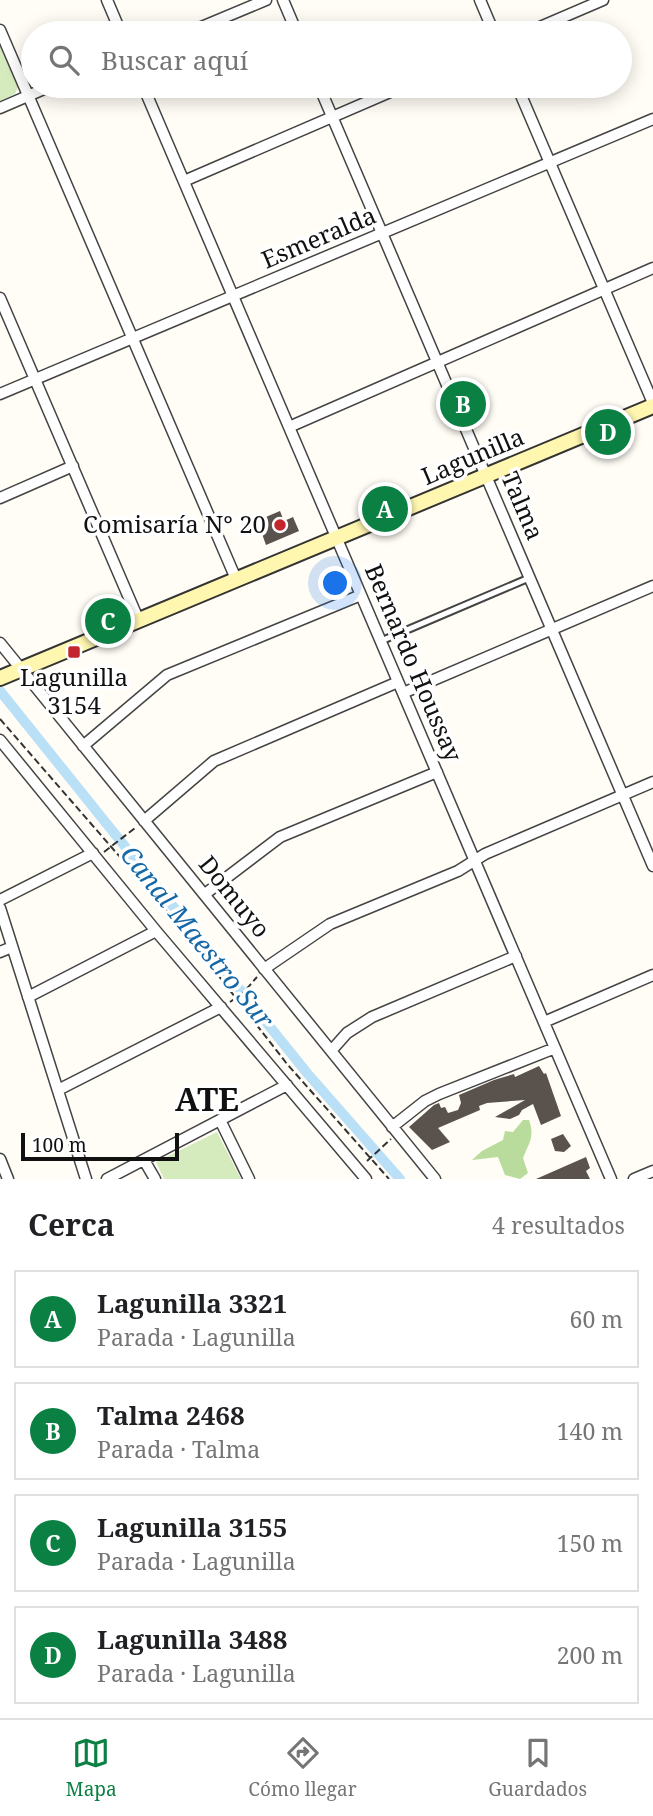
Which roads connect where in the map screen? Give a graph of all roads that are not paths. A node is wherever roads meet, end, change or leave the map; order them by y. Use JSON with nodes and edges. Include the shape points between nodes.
{"nodes":[{"id":1,"x":107,"y":0,"type":"edge"},
{"id":2,"x":265,"y":0,"type":"edge"},
{"id":3,"x":282,"y":0,"type":"edge"},
{"id":4,"x":480,"y":0,"type":"edge"},
{"id":5,"x":603,"y":0,"type":"edge"},
{"id":6,"x":116,"y":21,"type":"edge"},
{"id":7,"x":215,"y":21,"type":"edge"},
{"id":8,"x":292,"y":21,"type":"edge"},
{"id":9,"x":489,"y":21,"type":"edge"},
{"id":10,"x":554,"y":21,"type":"edge"},
{"id":11,"x":0,"y":30,"type":"edge"},
{"id":12,"x":21,"y":77,"type":"edge"},
{"id":13,"x":22,"y":98,"type":"edge"},
{"id":14,"x":30,"y":98,"type":"edge"},
{"id":15,"x":148,"y":98,"type":"edge"},
{"id":16,"x":324,"y":98,"type":"edge"},
{"id":17,"x":376,"y":98,"type":"edge"},
{"id":18,"x":522,"y":98,"type":"edge"},
{"id":19,"x":0,"y":108,"type":"edge"},
{"id":20,"x":332,"y":117,"type":"junction"},
{"id":21,"x":653,"y":119,"type":"edge"},
{"id":22,"x":550,"y":163,"type":"junction"},
{"id":23,"x":184,"y":181,"type":"junction"},
{"id":24,"x":383,"y":234,"type":"junction"},
{"id":25,"x":653,"y":268,"type":"edge"},
{"id":26,"x":604,"y":289,"type":"junction"},
{"id":27,"x":233,"y":297,"type":"junction"},
{"id":28,"x":0,"y":298,"type":"edge"},
{"id":29,"x":132,"y":339,"type":"junction"},
{"id":30,"x":437,"y":361,"type":"junction"},
{"id":31,"x":35,"y":380,"type":"junction"},
{"id":32,"x":0,"y":394,"type":"edge"},
{"id":33,"x":653,"y":405,"type":"edge"},
{"id":34,"x":289,"y":427,"type":"junction"},
{"id":35,"x":72,"y":466,"type":"junction"},
{"id":36,"x":486,"y":476,"type":"junction"},
{"id":37,"x":0,"y":498,"type":"edge"},
{"id":38,"x":338,"y":538,"type":"junction"},
{"id":39,"x":530,"y":578,"type":"junction"},
{"id":40,"x":236,"y":579,"type":"junction"},
{"id":41,"x":653,"y":586,"type":"edge"},
{"id":42,"x":361,"y":595,"type":"junction"},
{"id":43,"x":139,"y":621,"type":"junction"},
{"id":44,"x":552,"y":629,"type":"junction"},
{"id":45,"x":381,"y":641,"type":"junction"},
{"id":46,"x":0,"y":643,"type":"edge"},
{"id":47,"x":21,"y":670,"type":"junction"},
{"id":48,"x":0,"y":678,"type":"edge"},
{"id":49,"x":398,"y":682,"type":"junction"},
{"id":50,"x":403,"y":693,"type":"junction"},
{"id":51,"x":0,"y":740,"type":"edge"},
{"id":52,"x":83,"y":746,"type":"junction"},
{"id":53,"x":437,"y":772,"type":"junction"},
{"id":54,"x":653,"y":782,"type":"edge"},
{"id":55,"x":623,"y":795,"type":"junction"},
{"id":56,"x":144,"y":821,"type":"junction"},
{"id":57,"x":93,"y":853,"type":"junction"},
{"id":58,"x":475,"y":861,"type":"junction"},
{"id":59,"x":653,"y":866,"type":"edge"},
{"id":60,"x":205,"y":894,"type":"junction"},
{"id":61,"x":0,"y":900,"type":"edge"},
{"id":62,"x":0,"y":908,"type":"edge"},
{"id":63,"x":156,"y":931,"type":"junction"},
{"id":64,"x":12,"y":947,"type":"junction"},
{"id":65,"x":0,"y":952,"type":"edge"},
{"id":66,"x":516,"y":956,"type":"junction"},
{"id":67,"x":264,"y":969,"type":"junction"},
{"id":68,"x":653,"y":975,"type":"edge"},
{"id":69,"x":28,"y":997,"type":"junction"},
{"id":70,"x":221,"y":1007,"type":"junction"},
{"id":71,"x":544,"y":1022,"type":"junction"},
{"id":72,"x":555,"y":1048,"type":"junction"},
{"id":73,"x":331,"y":1051,"type":"junction"},
{"id":74,"x":287,"y":1085,"type":"junction"},
{"id":75,"x":58,"y":1090,"type":"junction"},
{"id":76,"x":220,"y":1120,"type":"junction"},
{"id":77,"x":392,"y":1127,"type":"junction"},
{"id":78,"x":0,"y":1159,"type":"edge"},
{"id":79,"x":144,"y":1160,"type":"junction"},
{"id":80,"x":653,"y":1171,"type":"edge"},
{"id":81,"x":8,"y":1179,"type":"edge"},
{"id":82,"x":86,"y":1179,"type":"edge"},
{"id":83,"x":107,"y":1179,"type":"edge"},
{"id":84,"x":155,"y":1179,"type":"edge"},
{"id":85,"x":249,"y":1179,"type":"edge"},
{"id":86,"x":366,"y":1179,"type":"edge"},
{"id":87,"x":435,"y":1179,"type":"edge"},
{"id":88,"x":611,"y":1179,"type":"edge"},
{"id":89,"x":634,"y":1179,"type":"edge"}],
"edges":[{"from":1,"to":6,"type":"street"},
{"from":2,"to":7,"type":"street"},
{"from":3,"to":8,"type":"street"},
{"from":4,"to":9,"type":"street"},
{"from":5,"to":10,"type":"street"},
{"from":11,"to":12,"type":"street"},
{"from":13,"to":19,"type":"street"},
{"from":14,"to":29,"type":"street"},
{"from":15,"to":23,"type":"street","name":"Bernardo Houssay"},
{"from":16,"to":20,"type":"street","name":"Talma"},
{"from":17,"to":20,"type":"street"},
{"from":18,"to":22,"type":"street"},
{"from":20,"to":23,"type":"street"},
{"from":20,"to":24,"type":"street","name":"Talma"},
{"from":21,"to":22,"type":"street","name":"Esmeralda"},
{"from":22,"to":24,"type":"street","name":"Esmeralda"},
{"from":22,"to":26,"type":"street"},
{"from":23,"to":27,"type":"street","name":"Bernardo Houssay"},
{"from":24,"to":27,"type":"street","name":"Esmeralda"},
{"from":24,"to":30,"type":"street","name":"Talma"},
{"from":25,"to":26,"type":"street"},
{"from":26,"to":30,"type":"street"},
{"from":26,"to":33,"type":"street"},
{"from":27,"to":29,"type":"street","name":"Esmeralda"},
{"from":27,"to":34,"type":"street","name":"Bernardo Houssay"},
{"from":28,"to":31,"type":"street"},
{"from":29,"to":31,"type":"street","name":"Esmeralda"},
{"from":29,"to":40,"type":"street"},
{"from":30,"to":34,"type":"street"},
{"from":30,"to":36,"type":"street","name":"Talma"},
{"from":31,"to":32,"type":"street","name":"Esmeralda"},
{"from":31,"to":35,"type":"street"},
{"from":33,"to":36,"type":"main road","name":"Lagunilla"},
{"from":34,"to":38,"type":"street","name":"Bernardo Houssay"},
{"from":35,"to":37,"type":"street"},
{"from":35,"to":43,"type":"street"},
{"from":36,"to":38,"type":"main road","name":"Lagunilla"},
{"from":36,"to":39,"type":"street","name":"Talma"},
{"from":38,"to":40,"type":"main road","name":"Lagunilla"},
{"from":38,"to":42,"type":"street","name":"Bernardo Houssay"},
{"from":39,"to":44,"type":"street","name":"Talma"},
{"from":39,"to":45,"type":"lane"},
{"from":40,"to":43,"type":"main road","name":"Lagunilla"},
{"from":41,"to":44,"type":"street"},
{"from":42,"to":45,"type":"street","name":"Bernardo Houssay"},
{"from":42,"to":52,"type":"street","via":[[167,676]]},
{"from":43,"to":47,"type":"main road","name":"Lagunilla"},
{"from":44,"to":50,"type":"street"},
{"from":44,"to":55,"type":"street","name":"Talma"},
{"from":45,"to":49,"type":"street","name":"Bernardo Houssay"},
{"from":46,"to":47,"type":"street","name":"Domuyo"},
{"from":47,"to":48,"type":"main road","name":"Lagunilla"},
{"from":47,"to":52,"type":"street","name":"Domuyo"},
{"from":49,"to":50,"type":"street","name":"Bernardo Houssay"},
{"from":49,"to":56,"type":"street","via":[[214,761]]},
{"from":50,"to":53,"type":"street","name":"Bernardo Houssay"},
{"from":51,"to":57,"type":"street"},
{"from":52,"to":56,"type":"street","name":"Domuyo"},
{"from":53,"to":58,"type":"street","name":"Bernardo Houssay"},
{"from":53,"to":60,"type":"street","via":[[280,838]]},
{"from":54,"to":55,"type":"street"},
{"from":55,"to":58,"type":"street"},
{"from":55,"to":59,"type":"street","name":"Talma"},
{"from":56,"to":60,"type":"street","name":"Domuyo"},
{"from":57,"to":61,"type":"street"},
{"from":57,"to":63,"type":"street"},
{"from":58,"to":66,"type":"street","name":"Bernardo Houssay"},
{"from":58,"to":67,"type":"street","via":[[330,924]]},
{"from":60,"to":67,"type":"street","name":"Domuyo"},
{"from":62,"to":64,"type":"street"},
{"from":63,"to":69,"type":"street"},
{"from":63,"to":70,"type":"street"},
{"from":64,"to":65,"type":"street"},
{"from":64,"to":69,"type":"street"},
{"from":66,"to":71,"type":"street","name":"Bernardo Houssay"},
{"from":66,"to":73,"type":"street","via":[[372,1017],[347,1033]]},
{"from":67,"to":73,"type":"street","name":"Domuyo"},
{"from":68,"to":71,"type":"street"},
{"from":69,"to":75,"type":"street"},
{"from":70,"to":74,"type":"street"},
{"from":70,"to":75,"type":"street"},
{"from":71,"to":72,"type":"street","name":"Bernardo Houssay"},
{"from":72,"to":77,"type":"street","via":[[439,1094]]},
{"from":72,"to":88,"type":"street","name":"Bernardo Houssay"},
{"from":73,"to":77,"type":"street","name":"Domuyo"},
{"from":74,"to":76,"type":"street"},
{"from":74,"to":86,"type":"street"},
{"from":75,"to":82,"type":"street"},
{"from":76,"to":79,"type":"street"},
{"from":76,"to":85,"type":"street"},
{"from":77,"to":87,"type":"street","name":"Domuyo"},
{"from":78,"to":81,"type":"street"},
{"from":79,"to":83,"type":"street"},
{"from":79,"to":84,"type":"street"},
{"from":80,"to":89,"type":"street"}]}
